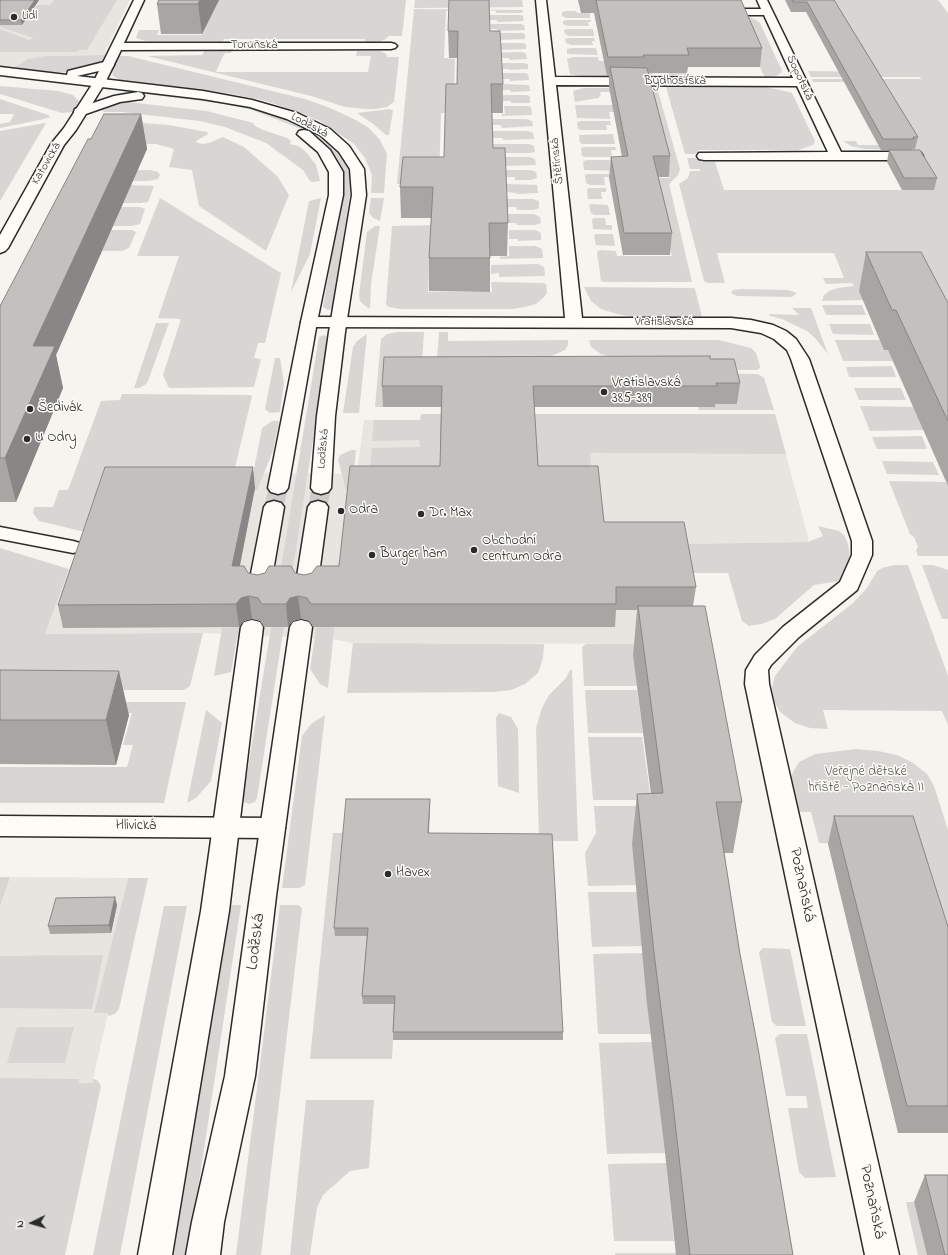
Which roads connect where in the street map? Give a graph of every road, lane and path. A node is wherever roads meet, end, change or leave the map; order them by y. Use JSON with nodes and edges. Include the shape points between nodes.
{"nodes":[{"id":1,"x":139,"y":0,"type":"edge"},
{"id":2,"x":541,"y":0,"type":"edge"},
{"id":3,"x":762,"y":0,"type":"edge"},
{"id":4,"x":704,"y":12,"type":"edge"},
{"id":5,"x":768,"y":12,"type":"junction"},
{"id":6,"x":117,"y":46,"type":"junction"},
{"id":7,"x":391,"y":46,"type":"dead end"},
{"id":8,"x":108,"y":65,"type":"junction"},
{"id":9,"x":0,"y":71,"type":"edge"},
{"id":10,"x":48,"y":76,"type":"junction"},
{"id":11,"x":0,"y":81,"type":"edge"},
{"id":12,"x":550,"y":82,"type":"junction"},
{"id":13,"x":802,"y":82,"type":"junction"},
{"id":14,"x":96,"y":87,"type":"junction"},
{"id":15,"x":138,"y":96,"type":"junction"},
{"id":16,"x":80,"y":112,"type":"junction"},
{"id":17,"x":836,"y":155,"type":"junction"},
{"id":18,"x":704,"y":156,"type":"dead end"},
{"id":19,"x":916,"y":156,"type":"edge"},
{"id":20,"x":0,"y":248,"type":"edge"},
{"id":21,"x":309,"y":322,"type":"junction"},
{"id":22,"x":338,"y":322,"type":"junction"},
{"id":23,"x":574,"y":322,"type":"junction"},
{"id":24,"x":0,"y":533,"type":"edge"},
{"id":25,"x":73,"y":547,"type":"dead end"},
{"id":26,"x":862,"y":555,"type":"joint"},
{"id":27,"x":259,"y":589,"type":"edge"},
{"id":28,"x":306,"y":589,"type":"edge"},
{"id":29,"x":252,"y":627,"type":"dead end"},
{"id":30,"x":302,"y":627,"type":"dead end"},
{"id":31,"x":0,"y":826,"type":"edge"},
{"id":32,"x":226,"y":828,"type":"junction"},
{"id":33,"x":272,"y":828,"type":"junction"},
{"id":34,"x":155,"y":1255,"type":"edge"},
{"id":35,"x":203,"y":1255,"type":"edge"},
{"id":36,"x":882,"y":1255,"type":"edge"}],
"edges":[{"from":1,"to":6,"type":"street"},
{"from":2,"to":12,"type":"street","name":"Štětínská"},
{"from":3,"to":5,"type":"street","name":"Sopotská"},
{"from":4,"to":5,"type":"street"},
{"from":5,"to":13,"type":"street","name":"Sopotská"},
{"from":6,"to":7,"type":"street","name":"Toruňská"},
{"from":6,"to":8,"type":"street"},
{"from":8,"to":10,"type":"street","via":[[85,72]]},
{"from":8,"to":14,"type":"street"},
{"from":9,"to":10,"type":"street","name":"Lodžská"},
{"from":10,"to":14,"type":"street","name":"Lodžská"},
{"from":11,"to":14,"type":"street","name":"Lodžská"},
{"from":12,"to":13,"type":"street","name":"Bydhošťská"},
{"from":12,"to":23,"type":"street","name":"Štětínská"},
{"from":13,"to":17,"type":"street","name":"Sopotská"},
{"from":14,"to":15,"type":"street","name":"Lodžská"},
{"from":14,"to":16,"type":"street","name":"Katovická"},
{"from":14,"to":22,"type":"street","name":"Lodžská","via":[[203,96],[252,104],[298,119],[325,132],[344,149],[356,169],[359,195]]},
{"from":15,"to":16,"type":"street","via":[[111,101]]},
{"from":15,"to":21,"type":"street","name":"Lodžská","via":[[241,109],[276,120],[305,135],[323,150],[336,172],[336,195]]},
{"from":16,"to":20,"type":"street","name":"Katovická","via":[[58,144]]},
{"from":17,"to":18,"type":"street"},
{"from":17,"to":19,"type":"street"},
{"from":21,"to":22,"type":"street","name":"Vratislavská"},
{"from":21,"to":27,"type":"street","name":"Lodžská"},
{"from":22,"to":23,"type":"street","name":"Vratislavská"},
{"from":22,"to":28,"type":"street","name":"Lodžská","via":[[319,498]]},
{"from":23,"to":26,"type":"street","name":"Vratislavská","via":[[751,325],[767,329],[790,343],[800,359],[862,541]]},
{"from":24,"to":25,"type":"street"},
{"from":26,"to":36,"type":"street","name":"Poznaňská","via":[[849,585],[791,632],[763,660],[757,670],[756,684]]},
{"from":29,"to":32,"type":"street"},
{"from":30,"to":33,"type":"street","name":"Lodžská"},
{"from":31,"to":32,"type":"street","name":"Hlivická"},
{"from":32,"to":33,"type":"street","name":"Hlivická"},
{"from":32,"to":34,"type":"street","via":[[215,911]]},
{"from":33,"to":35,"type":"street","name":"Lodžská","via":[[240,1076]]}]}
